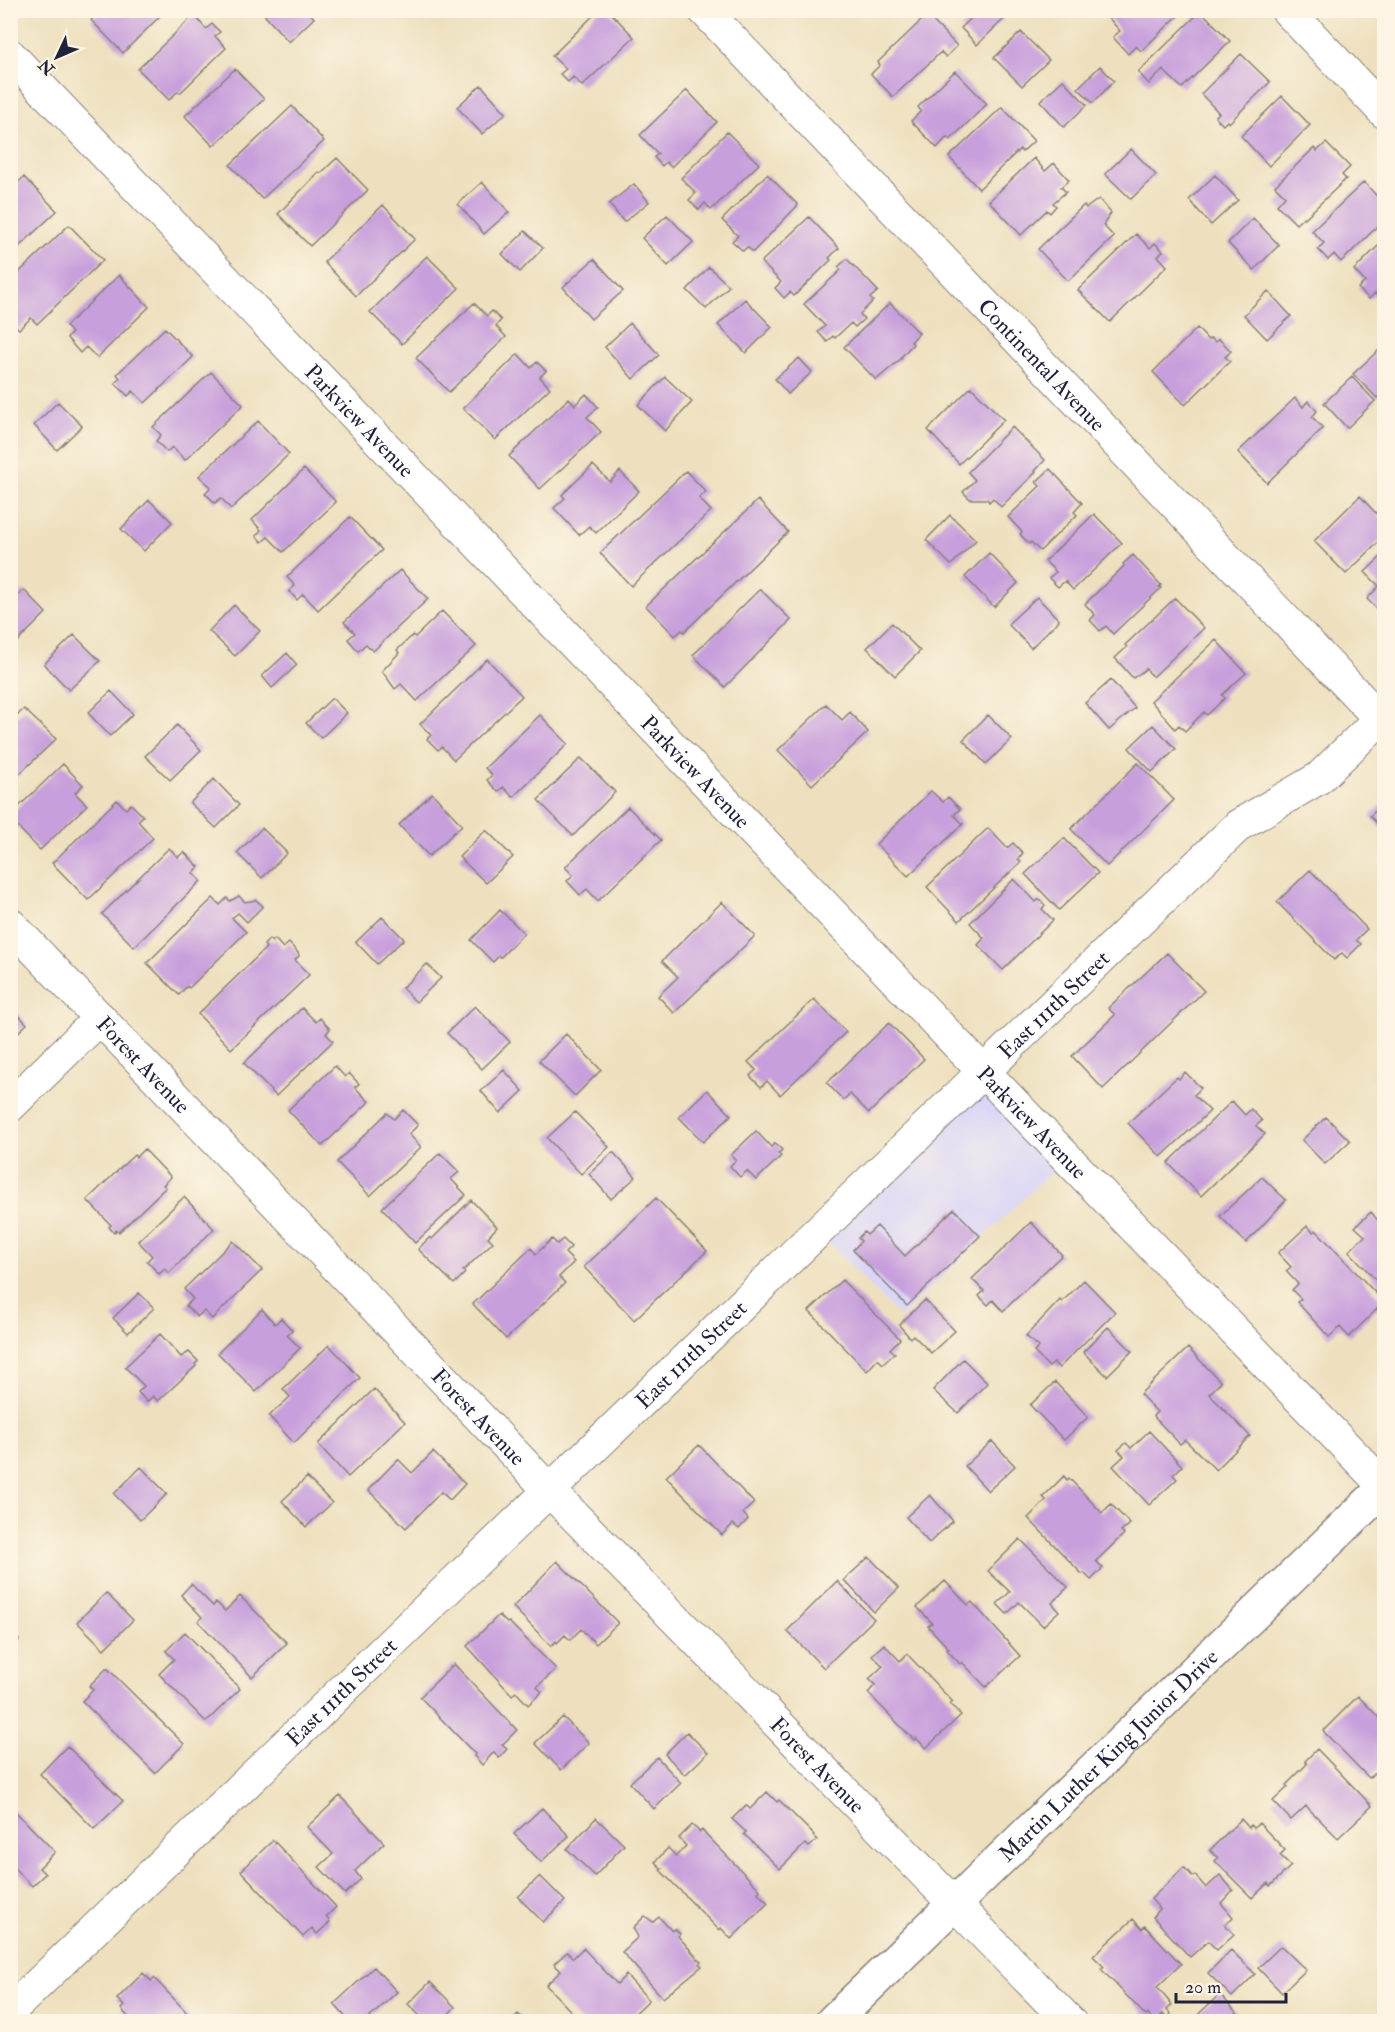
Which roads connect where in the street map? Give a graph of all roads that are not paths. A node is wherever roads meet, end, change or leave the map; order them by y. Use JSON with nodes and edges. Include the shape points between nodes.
{"nodes":[{"id":1,"x":704,"y":10,"type":"edge"},
{"id":2,"x":1287,"y":10,"type":"edge"},
{"id":3,"x":10,"y":55,"type":"edge"},
{"id":4,"x":1384,"y":112,"type":"edge"},
{"id":5,"x":1382,"y":717,"type":"edge"},
{"id":6,"x":10,"y":924,"type":"edge"},
{"id":7,"x":100,"y":1018,"type":"junction"},
{"id":8,"x":983,"y":1072,"type":"junction"},
{"id":9,"x":10,"y":1106,"type":"edge"},
{"id":10,"x":1384,"y":1487,"type":"edge"},
{"id":11,"x":549,"y":1490,"type":"junction"},
{"id":12,"x":955,"y":1902,"type":"junction"},
{"id":13,"x":10,"y":2011,"type":"edge"},
{"id":14,"x":832,"y":2022,"type":"edge"},
{"id":15,"x":1070,"y":2022,"type":"edge"}],
"edges":[{"from":1,"to":5,"type":"street","name":"Continental Avenue"},
{"from":2,"to":4,"type":"street"},
{"from":3,"to":8,"type":"street","name":"Parkview Avenue"},
{"from":5,"to":8,"type":"street","name":"East 111th Street","via":[[1319,778],[1239,825]]},
{"from":6,"to":7,"type":"street","name":"Forest Avenue"},
{"from":7,"to":9,"type":"street"},
{"from":7,"to":11,"type":"street","name":"Forest Avenue"},
{"from":8,"to":10,"type":"street","name":"Parkview Avenue"},
{"from":8,"to":11,"type":"street","name":"East 111th Street"},
{"from":10,"to":12,"type":"street","name":"Martin Luther King Junior Drive"},
{"from":11,"to":12,"type":"street","name":"Forest Avenue"},
{"from":11,"to":13,"type":"street","name":"East 111th Street"},
{"from":12,"to":14,"type":"street","name":"Martin Luther King Junior Drive"},
{"from":12,"to":15,"type":"street","name":"Forest Avenue"}]}
